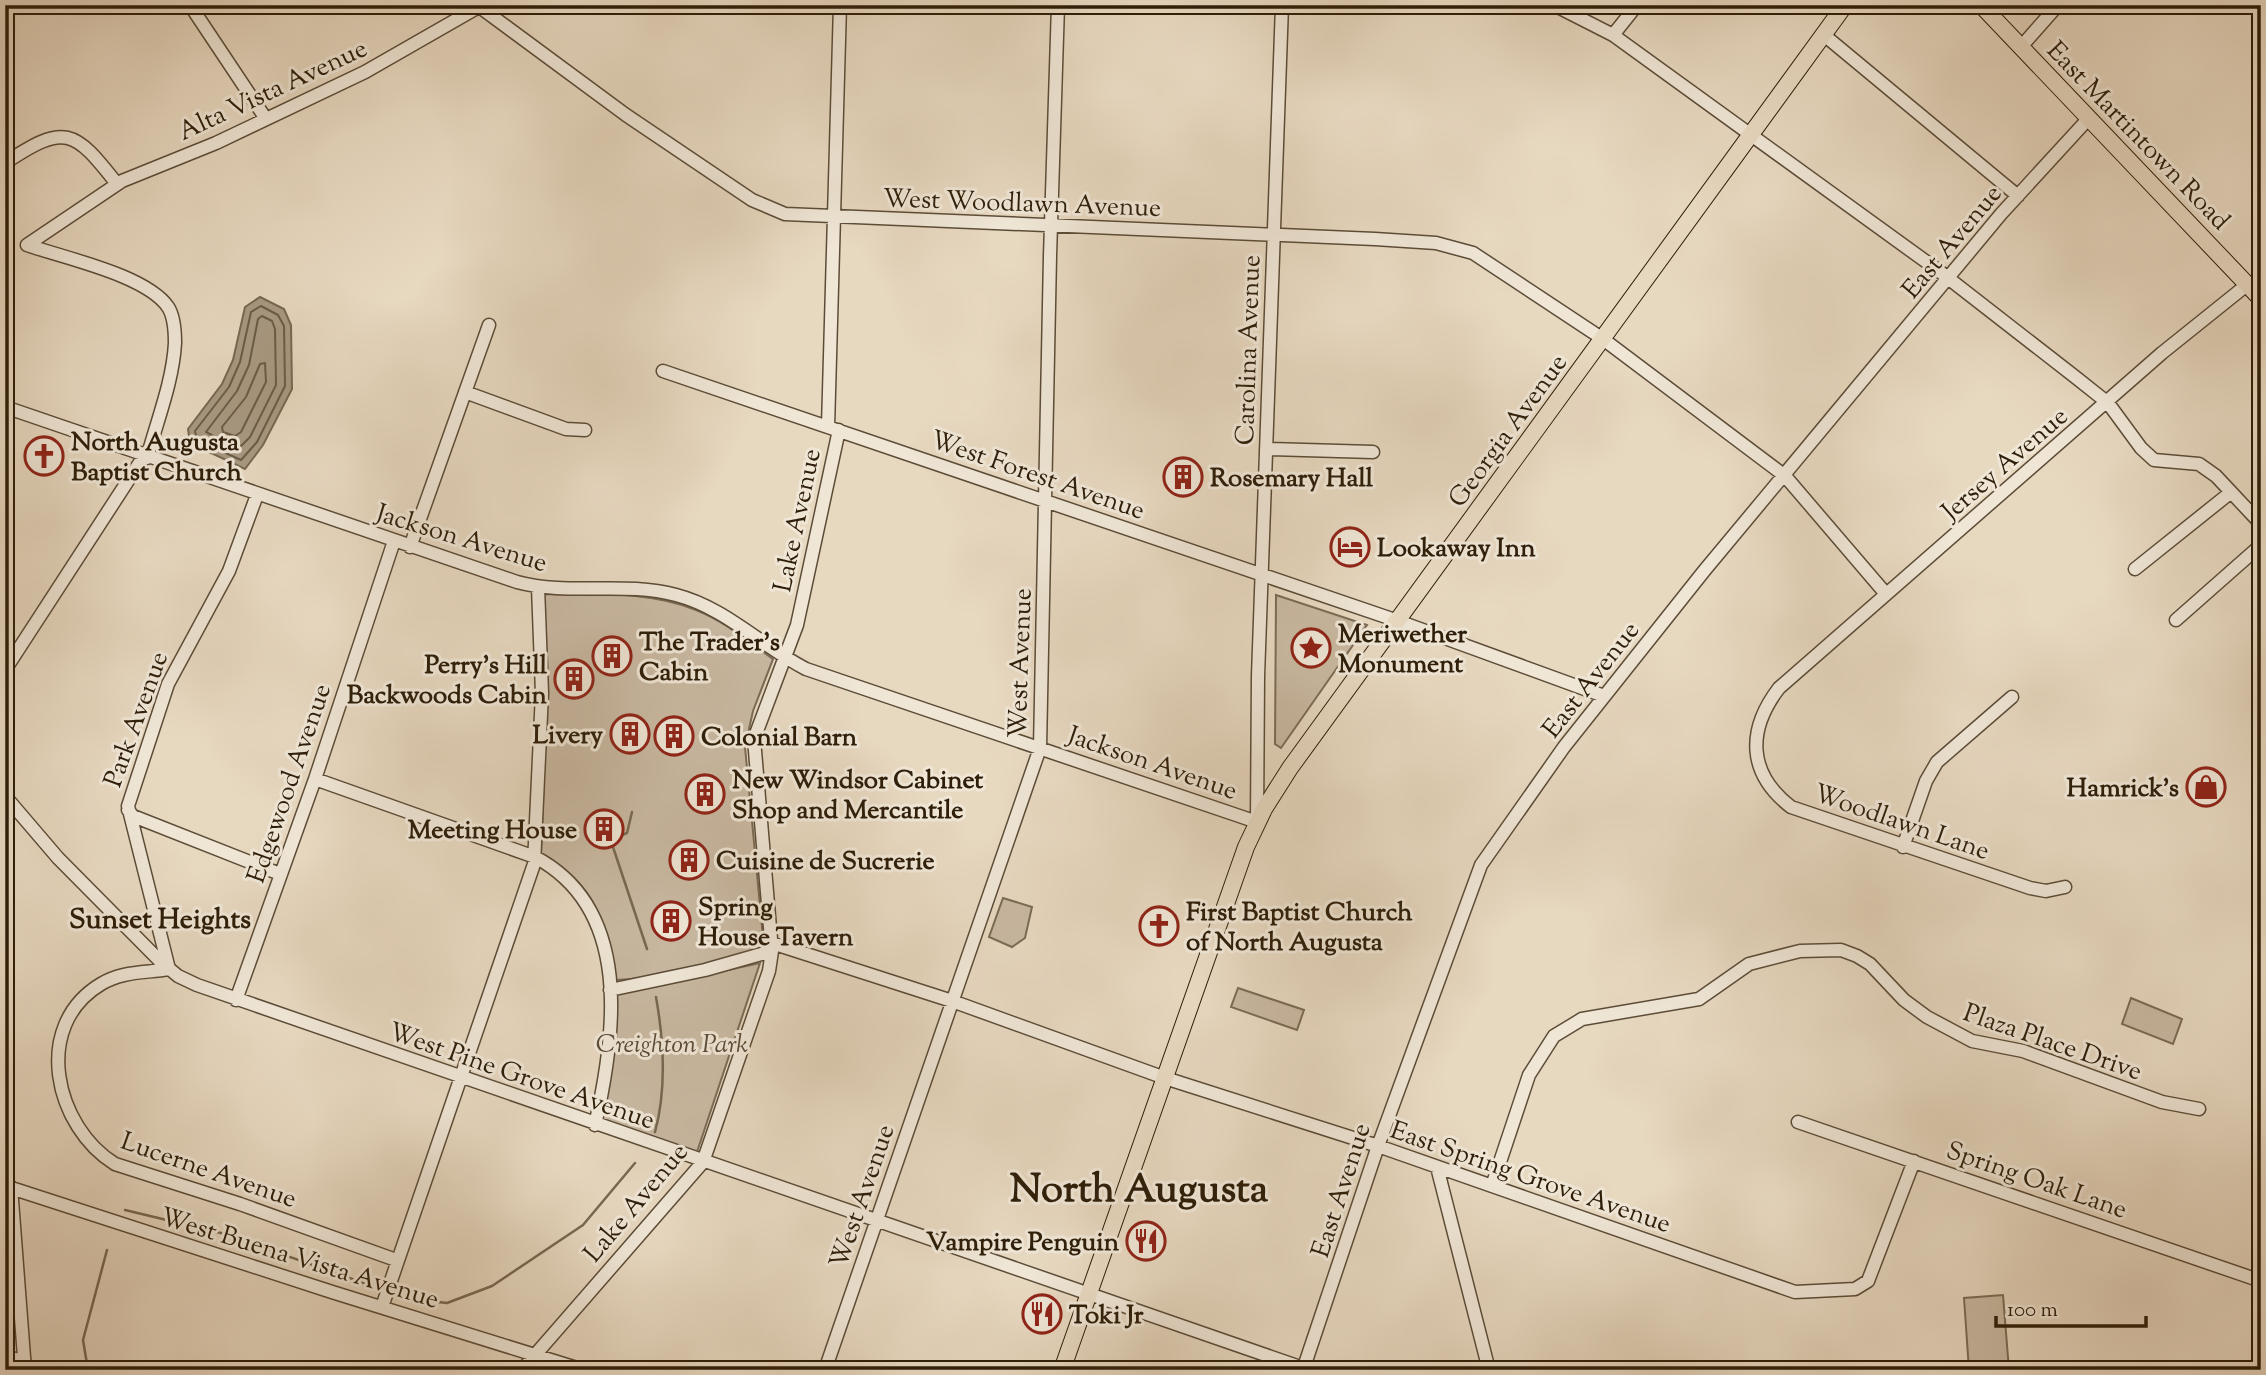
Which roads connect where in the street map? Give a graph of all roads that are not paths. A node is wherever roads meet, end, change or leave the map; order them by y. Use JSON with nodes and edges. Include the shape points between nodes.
{"nodes":[{"id":1,"x":190,"y":5,"type":"edge"},
{"id":2,"x":840,"y":5,"type":"edge"},
{"id":3,"x":1058,"y":5,"type":"edge"},
{"id":4,"x":1282,"y":5,"type":"edge"},
{"id":5,"x":1554,"y":5,"type":"edge"},
{"id":6,"x":1637,"y":5,"type":"edge"},
{"id":7,"x":1845,"y":5,"type":"edge"},
{"id":8,"x":1981,"y":5,"type":"edge"},
{"id":9,"x":2058,"y":5,"type":"edge"},
{"id":10,"x":479,"y":6,"type":"edge"},
{"id":11,"x":1613,"y":35,"type":"junction"},
{"id":12,"x":1824,"y":35,"type":"junction"},
{"id":13,"x":2021,"y":48,"type":"junction"},
{"id":14,"x":2089,"y":118,"type":"junction"},
{"id":15,"x":267,"y":119,"type":"junction"},
{"id":16,"x":1751,"y":136,"type":"junction"},
{"id":17,"x":5,"y":163,"type":"edge"},
{"id":18,"x":117,"y":184,"type":"junction"},
{"id":19,"x":2018,"y":196,"type":"junction"},
{"id":20,"x":833,"y":218,"type":"junction"},
{"id":21,"x":1051,"y":226,"type":"junction"},
{"id":22,"x":1273,"y":235,"type":"junction"},
{"id":23,"x":1948,"y":279,"type":"junction"},
{"id":24,"x":2248,"y":284,"type":"junction"},
{"id":25,"x":2261,"y":299,"type":"edge"},
{"id":26,"x":489,"y":325,"type":"dead end"},
{"id":27,"x":1603,"y":339,"type":"junction"},
{"id":28,"x":663,"y":371,"type":"dead end"},
{"id":29,"x":466,"y":392,"type":"junction"},
{"id":30,"x":2108,"y":403,"type":"junction"},
{"id":31,"x":5,"y":407,"type":"edge"},
{"id":32,"x":833,"y":429,"type":"junction"},
{"id":33,"x":584,"y":430,"type":"dead end"},
{"id":34,"x":1266,"y":449,"type":"junction"},
{"id":35,"x":1373,"y":452,"type":"dead end"},
{"id":36,"x":146,"y":457,"type":"junction"},
{"id":37,"x":1785,"y":476,"type":"junction"},
{"id":38,"x":2230,"y":492,"type":"junction"},
{"id":39,"x":257,"y":495,"type":"junction"},
{"id":40,"x":1046,"y":501,"type":"junction"},
{"id":41,"x":2261,"y":524,"type":"edge"},
{"id":42,"x":394,"y":541,"type":"junction"},
{"id":43,"x":2261,"y":545,"type":"edge"},
{"id":44,"x":410,"y":547,"type":"junction"},
{"id":45,"x":2135,"y":569,"type":"dead end"},
{"id":46,"x":1263,"y":575,"type":"junction"},
{"id":47,"x":538,"y":587,"type":"junction"},
{"id":48,"x":1886,"y":594,"type":"junction"},
{"id":49,"x":2176,"y":620,"type":"dead end"},
{"id":50,"x":1398,"y":621,"type":"junction"},
{"id":51,"x":783,"y":657,"type":"junction"},
{"id":52,"x":5,"y":670,"type":"edge"},
{"id":53,"x":1791,"y":678,"type":"joint"},
{"id":54,"x":1604,"y":696,"type":"junction"},
{"id":55,"x":2012,"y":697,"type":"dead end"},
{"id":56,"x":1040,"y":748,"type":"junction"},
{"id":57,"x":315,"y":779,"type":"junction"},
{"id":58,"x":5,"y":796,"type":"edge"},
{"id":59,"x":128,"y":810,"type":"junction"},
{"id":60,"x":1257,"y":822,"type":"junction"},
{"id":61,"x":1903,"y":847,"type":"junction"},
{"id":62,"x":536,"y":857,"type":"junction"},
{"id":63,"x":280,"y":874,"type":"junction"},
{"id":64,"x":2065,"y":887,"type":"dead end"},
{"id":65,"x":772,"y":947,"type":"junction"},
{"id":66,"x":169,"y":969,"type":"junction"},
{"id":67,"x":610,"y":990,"type":"junction"},
{"id":68,"x":236,"y":1000,"type":"junction"},
{"id":69,"x":952,"y":1001,"type":"junction"},
{"id":70,"x":460,"y":1078,"type":"junction"},
{"id":71,"x":1165,"y":1078,"type":"junction"},
{"id":72,"x":2199,"y":1109,"type":"dead end"},
{"id":73,"x":1798,"y":1122,"type":"dead end"},
{"id":74,"x":595,"y":1125,"type":"junction"},
{"id":75,"x":1378,"y":1146,"type":"junction"},
{"id":76,"x":1914,"y":1161,"type":"junction"},
{"id":77,"x":704,"y":1163,"type":"junction"},
{"id":78,"x":1437,"y":1167,"type":"junction"},
{"id":79,"x":8,"y":1186,"type":"edge"},
{"id":80,"x":1492,"y":1186,"type":"junction"},
{"id":81,"x":875,"y":1222,"type":"junction"},
{"id":82,"x":396,"y":1261,"type":"junction"},
{"id":83,"x":2261,"y":1281,"type":"edge"},
{"id":84,"x":1089,"y":1296,"type":"junction"},
{"id":85,"x":382,"y":1307,"type":"junction"},
{"id":86,"x":537,"y":1354,"type":"junction"},
{"id":87,"x":5,"y":1356,"type":"edge"},
{"id":88,"x":25,"y":1366,"type":"edge"},
{"id":89,"x":1307,"y":1368,"type":"edge"},
{"id":90,"x":522,"y":1370,"type":"edge"},
{"id":91,"x":583,"y":1370,"type":"edge"},
{"id":92,"x":825,"y":1370,"type":"edge"},
{"id":93,"x":1062,"y":1370,"type":"edge"},
{"id":94,"x":1489,"y":1370,"type":"edge"}],
"edges":[{"from":1,"to":15,"type":"street"},
{"from":2,"to":20,"type":"street","name":"Lake Avenue"},
{"from":3,"to":21,"type":"street","name":"West Avenue"},
{"from":4,"to":22,"type":"street","name":"Carolina Avenue"},
{"from":5,"to":11,"type":"street"},
{"from":6,"to":11,"type":"street"},
{"from":7,"to":12,"type":"main road","name":"Georgia Avenue"},
{"from":8,"to":13,"type":"main road","name":"East Martintown Road"},
{"from":9,"to":13,"type":"street"},
{"from":10,"to":15,"type":"street","name":"Alta Vista Avenue","via":[[365,72]]},
{"from":10,"to":20,"type":"street","name":"West Woodlawn Avenue","via":[[626,115],[752,200],[785,214]]},
{"from":11,"to":16,"type":"street"},
{"from":12,"to":16,"type":"main road","name":"Georgia Avenue"},
{"from":12,"to":19,"type":"street"},
{"from":13,"to":14,"type":"main road","name":"East Martintown Road"},
{"from":14,"to":19,"type":"street","name":"East Avenue"},
{"from":14,"to":24,"type":"main road","name":"East Martintown Road"},
{"from":15,"to":18,"type":"street","name":"Alta Vista Avenue"},
{"from":16,"to":23,"type":"street"},
{"from":16,"to":27,"type":"main road","name":"Georgia Avenue"},
{"from":17,"to":18,"type":"street","via":[[38,141],[64,137],[90,150]]},
{"from":18,"to":36,"type":"street","name":"Alta Vista Avenue","via":[[27,245],[137,283],[170,309],[175,332],[173,356]]},
{"from":19,"to":23,"type":"street","name":"East Avenue"},
{"from":20,"to":21,"type":"street","name":"West Woodlawn Avenue"},
{"from":20,"to":32,"type":"street","name":"Lake Avenue"},
{"from":21,"to":22,"type":"street","name":"West Woodlawn Avenue"},
{"from":21,"to":40,"type":"street","name":"West Avenue"},
{"from":22,"to":27,"type":"street","name":"West Woodlawn Avenue","via":[[1461,248],[1488,260]]},
{"from":22,"to":34,"type":"street","name":"Carolina Avenue"},
{"from":23,"to":30,"type":"street"},
{"from":23,"to":37,"type":"street","name":"East Avenue"},
{"from":24,"to":25,"type":"main road","name":"East Martintown Road"},
{"from":24,"to":30,"type":"street","name":"Jersey Avenue"},
{"from":26,"to":29,"type":"street"},
{"from":27,"to":37,"type":"street","name":"West Woodlawn Avenue"},
{"from":27,"to":50,"type":"main road","name":"Georgia Avenue"},
{"from":28,"to":32,"type":"street","name":"West Forest Avenue"},
{"from":29,"to":33,"type":"street","via":[[566,429]]},
{"from":29,"to":44,"type":"street"},
{"from":30,"to":38,"type":"street","via":[[2154,460],[2199,464],[2217,475]]},
{"from":30,"to":48,"type":"street","name":"Jersey Avenue"},
{"from":31,"to":36,"type":"street","name":"Jackson Avenue"},
{"from":32,"to":40,"type":"street","name":"West Forest Avenue"},
{"from":32,"to":51,"type":"street","name":"Lake Avenue","via":[[797,625]]},
{"from":34,"to":35,"type":"street"},
{"from":34,"to":46,"type":"street","name":"Carolina Avenue"},
{"from":36,"to":39,"type":"street","name":"Jackson Avenue"},
{"from":36,"to":52,"type":"street"},
{"from":37,"to":48,"type":"street","name":"West Woodlawn Avenue"},
{"from":37,"to":54,"type":"street","name":"East Avenue"},
{"from":38,"to":41,"type":"street"},
{"from":38,"to":45,"type":"street"},
{"from":39,"to":42,"type":"street","name":"Jackson Avenue"},
{"from":39,"to":59,"type":"street","name":"Park Avenue","via":[[229,570],[168,684]]},
{"from":40,"to":46,"type":"street","name":"West Forest Avenue"},
{"from":40,"to":56,"type":"street","name":"West Avenue"},
{"from":42,"to":44,"type":"street","name":"Jackson Avenue"},
{"from":42,"to":57,"type":"street","name":"Edgewood Avenue"},
{"from":43,"to":49,"type":"street"},
{"from":44,"to":47,"type":"street","name":"Jackson Avenue"},
{"from":46,"to":50,"type":"street","name":"West Forest Avenue"},
{"from":46,"to":60,"type":"street","name":"Carolina Avenue"},
{"from":47,"to":51,"type":"street","name":"Jackson Avenue","via":[[644,589],[689,598],[724,615]]},
{"from":47,"to":62,"type":"street","via":[[542,693]]},
{"from":48,"to":53,"type":"street","name":"Jersey Avenue"},
{"from":50,"to":54,"type":"street","name":"West Forest Avenue"},
{"from":50,"to":60,"type":"main road","name":"Georgia Avenue","via":[[1290,768]]},
{"from":51,"to":56,"type":"street","name":"Jackson Avenue","via":[[806,669]]},
{"from":51,"to":65,"type":"street","name":"Lake Avenue","via":[[757,728],[754,752]]},
{"from":53,"to":61,"type":"street","name":"Woodlawn Lane","via":[[1767,704],[1758,724],[1757,756],[1767,783],[1800,812]]},
{"from":54,"to":75,"type":"street","name":"East Avenue","via":[[1481,865]]},
{"from":55,"to":61,"type":"street","via":[[1937,762]]},
{"from":56,"to":60,"type":"street","name":"Jackson Avenue"},
{"from":56,"to":69,"type":"street","name":"West Avenue"},
{"from":57,"to":62,"type":"street"},
{"from":57,"to":63,"type":"street","name":"Edgewood Avenue"},
{"from":58,"to":66,"type":"street","name":"West Pine Grove Avenue","via":[[58,858]]},
{"from":59,"to":63,"type":"street","via":[[133,816]]},
{"from":59,"to":66,"type":"street","name":"Park Avenue"},
{"from":60,"to":71,"type":"main road","name":"Georgia Avenue"},
{"from":61,"to":64,"type":"street","name":"Woodlawn Lane","via":[[2038,891]]},
{"from":62,"to":67,"type":"street","via":[[568,880],[592,911],[605,948]]},
{"from":62,"to":70,"type":"street"},
{"from":63,"to":68,"type":"street","name":"Edgewood Avenue"},
{"from":65,"to":67,"type":"street","via":[[681,976]]},
{"from":65,"to":69,"type":"street","name":"East Spring Grove Avenue"},
{"from":65,"to":77,"type":"street","name":"Lake Avenue","via":[[749,1032]]},
{"from":66,"to":68,"type":"street","name":"West Pine Grove Avenue"},
{"from":66,"to":82,"type":"street","name":"Lucerne Avenue","via":[[111,979],[93,989],[72,1014],[59,1049],[58,1077],[63,1101],[80,1133],[97,1152],[125,1169],[240,1204]]},
{"from":67,"to":74,"type":"street","via":[[608,1052]]},
{"from":68,"to":70,"type":"street","name":"West Pine Grove Avenue"},
{"from":69,"to":71,"type":"street","name":"East Spring Grove Avenue"},
{"from":69,"to":81,"type":"street","name":"West Avenue"},
{"from":70,"to":74,"type":"street","name":"West Pine Grove Avenue"},
{"from":70,"to":82,"type":"street"},
{"from":71,"to":75,"type":"street","name":"East Spring Grove Avenue"},
{"from":71,"to":84,"type":"main road","name":"Georgia Avenue"},
{"from":72,"to":80,"type":"street","name":"Plaza Place Drive","via":[[2162,1102],[2023,1051],[1972,1041],[1927,1017],[1857,956],[1841,950],[1800,951],[1749,964],[1699,999],[1582,1019],[1554,1036],[1529,1075]]},
{"from":73,"to":76,"type":"street","name":"Spring Oak Lane"},
{"from":74,"to":77,"type":"street","name":"West Pine Grove Avenue"},
{"from":75,"to":78,"type":"street","name":"East Spring Grove Avenue"},
{"from":75,"to":89,"type":"street","name":"East Avenue"},
{"from":76,"to":80,"type":"street","name":"East Spring Grove Avenue","via":[[1871,1275],[1859,1288],[1844,1290],[1796,1292]]},
{"from":76,"to":83,"type":"street","name":"Spring Oak Lane"},
{"from":77,"to":81,"type":"street","name":"West Pine Grove Avenue"},
{"from":77,"to":86,"type":"street","name":"Lake Avenue"},
{"from":78,"to":80,"type":"street","name":"East Spring Grove Avenue"},
{"from":78,"to":94,"type":"street"},
{"from":79,"to":85,"type":"street","name":"West Buena Vista Avenue"},
{"from":79,"to":88,"type":"street"},
{"from":81,"to":84,"type":"street","name":"West Pine Grove Avenue"},
{"from":81,"to":92,"type":"street","name":"West Avenue"},
{"from":82,"to":85,"type":"street"},
{"from":84,"to":89,"type":"street","name":"West Pine Grove Avenue"},
{"from":84,"to":93,"type":"main road","name":"Georgia Avenue"},
{"from":85,"to":86,"type":"street","name":"West Buena Vista Avenue"},
{"from":86,"to":90,"type":"street","name":"Lake Avenue"},
{"from":86,"to":91,"type":"street","name":"West Buena Vista Avenue"},
{"from":87,"to":88,"type":"street"}]}
